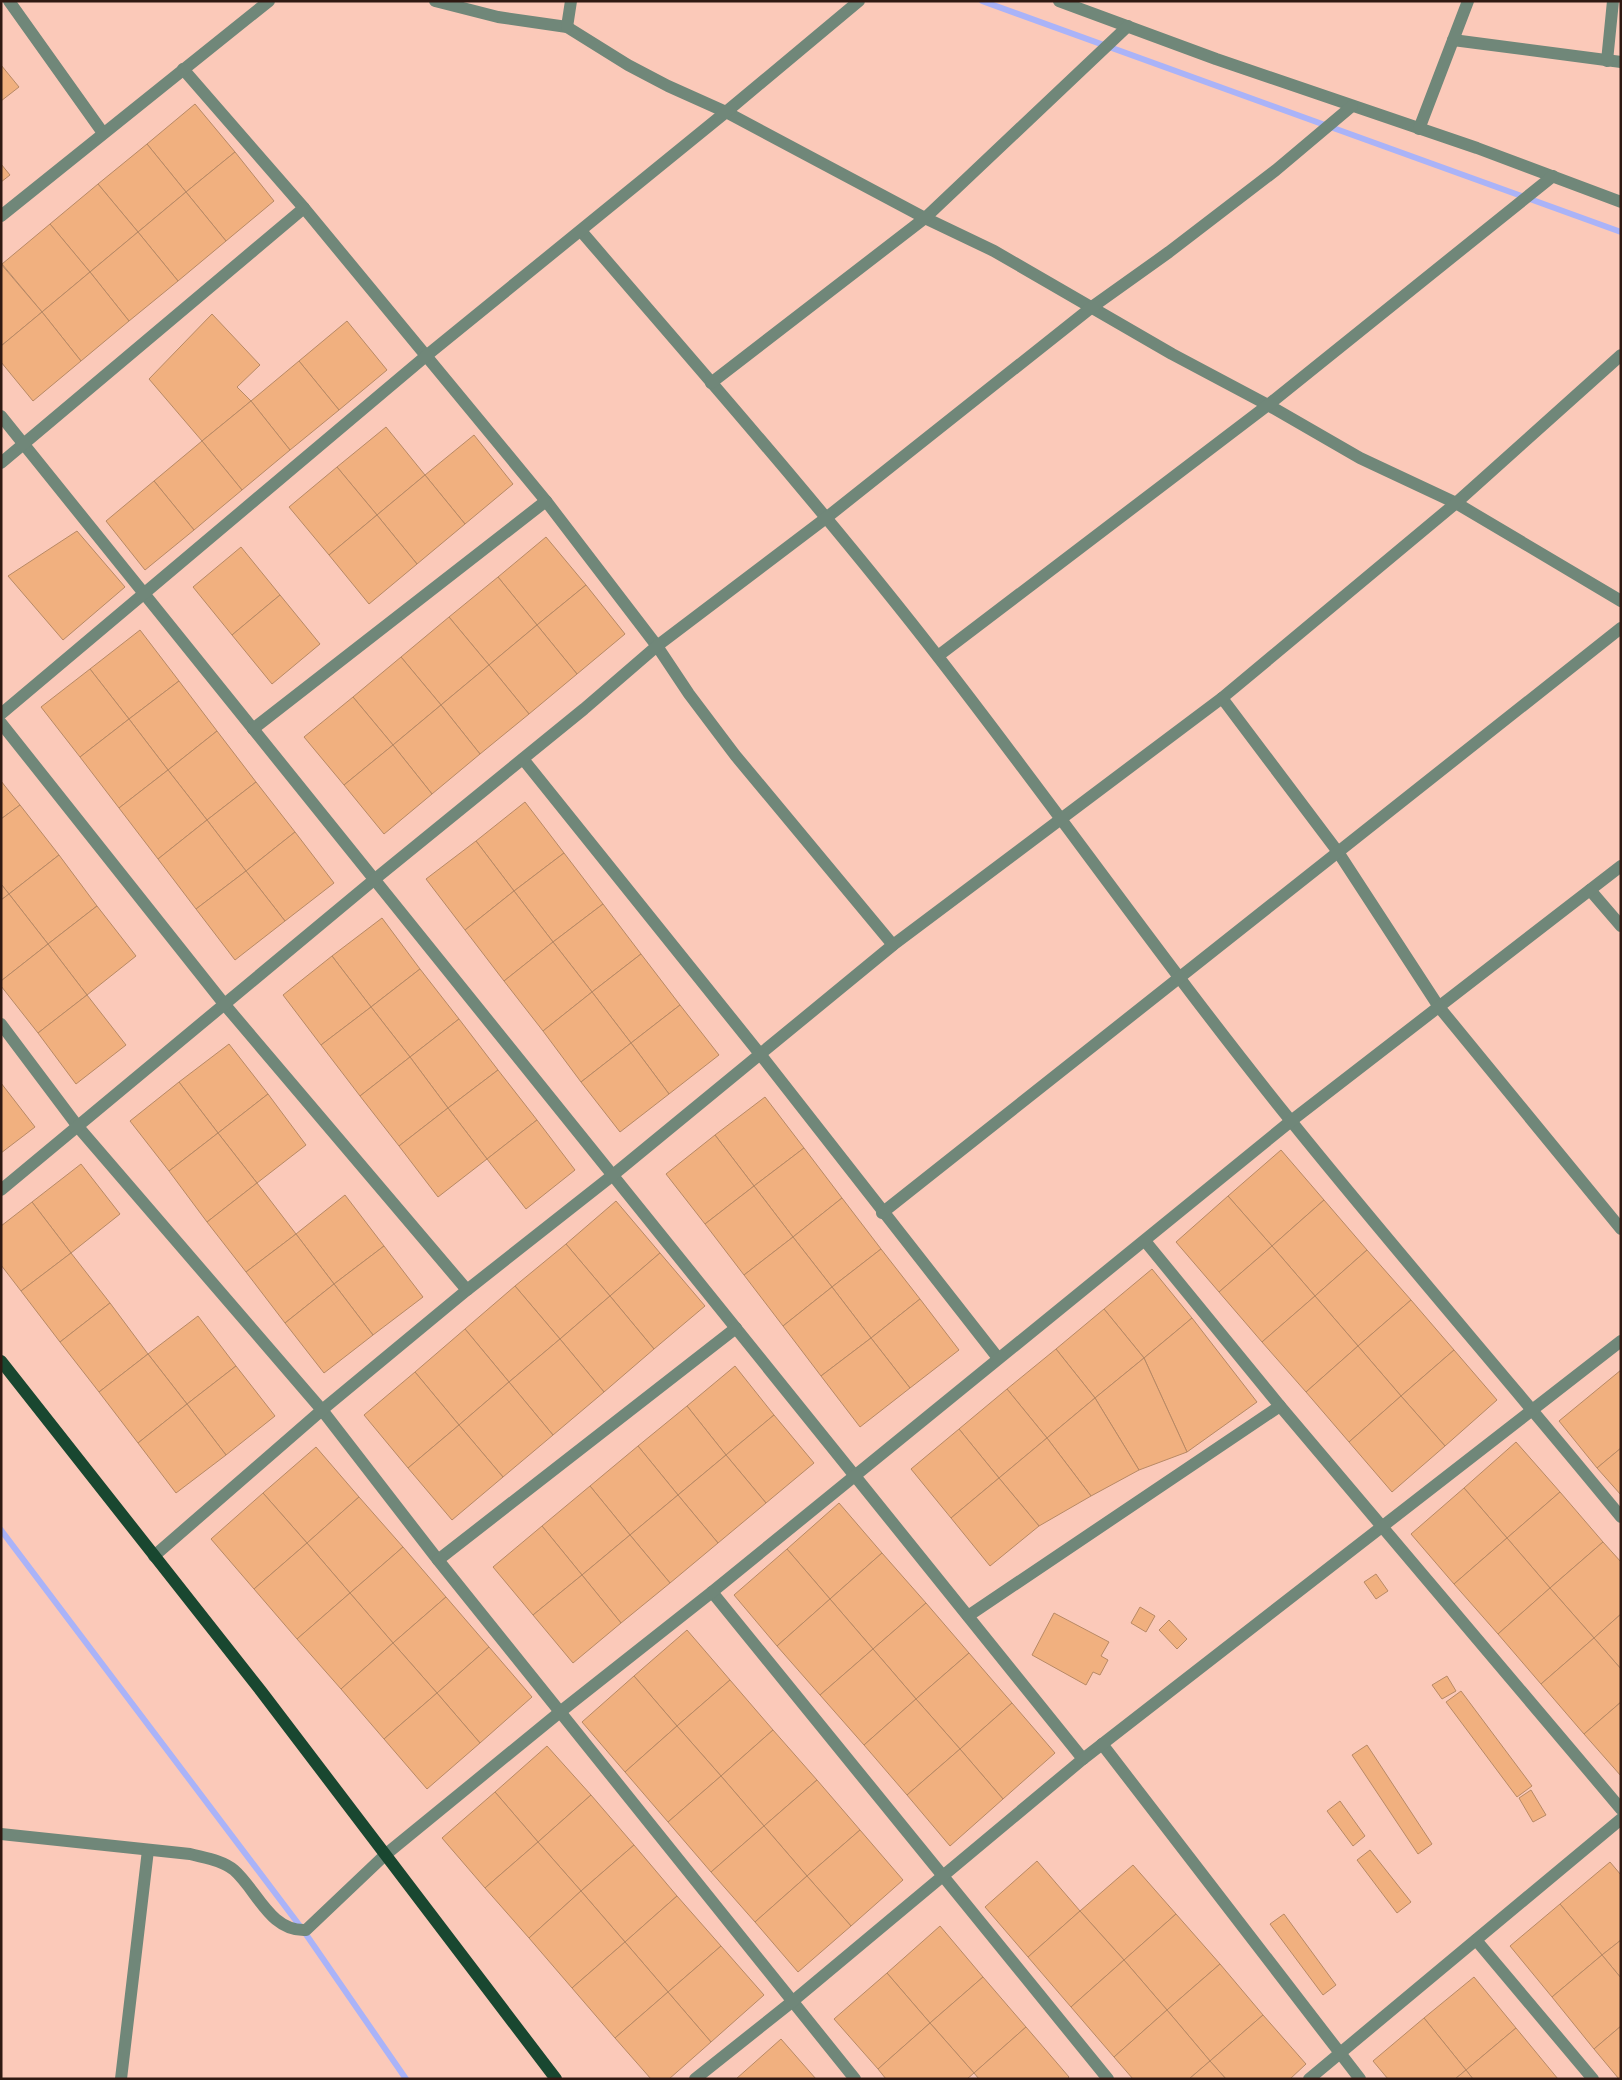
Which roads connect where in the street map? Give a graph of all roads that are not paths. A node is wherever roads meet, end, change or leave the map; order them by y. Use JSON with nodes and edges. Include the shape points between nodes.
{"nodes":[{"id":1,"x":9,"y":1,"type":"edge"},
{"id":2,"x":269,"y":1,"type":"edge"},
{"id":3,"x":435,"y":1,"type":"edge"},
{"id":4,"x":571,"y":1,"type":"edge"},
{"id":5,"x":859,"y":1,"type":"edge"},
{"id":6,"x":1059,"y":1,"type":"edge"},
{"id":7,"x":1468,"y":1,"type":"edge"},
{"id":8,"x":1613,"y":1,"type":"edge"},
{"id":9,"x":1128,"y":26,"type":"junction"},
{"id":10,"x":567,"y":27,"type":"junction"},
{"id":11,"x":1453,"y":40,"type":"junction"},
{"id":12,"x":1607,"y":60,"type":"junction"},
{"id":13,"x":1621,"y":62,"type":"edge"},
{"id":14,"x":183,"y":70,"type":"junction"},
{"id":15,"x":1352,"y":106,"type":"junction"},
{"id":16,"x":726,"y":112,"type":"junction"},
{"id":17,"x":1419,"y":129,"type":"junction"},
{"id":18,"x":103,"y":133,"type":"junction"},
{"id":19,"x":1553,"y":176,"type":"junction"},
{"id":20,"x":1621,"y":202,"type":"edge"},
{"id":21,"x":304,"y":208,"type":"junction"},
{"id":22,"x":1,"y":216,"type":"edge"},
{"id":23,"x":924,"y":218,"type":"junction"},
{"id":24,"x":580,"y":231,"type":"junction"},
{"id":25,"x":1092,"y":307,"type":"junction"},
{"id":26,"x":1621,"y":355,"type":"edge"},
{"id":27,"x":426,"y":356,"type":"junction"},
{"id":28,"x":711,"y":383,"type":"junction"},
{"id":29,"x":1268,"y":405,"type":"junction"},
{"id":30,"x":1,"y":416,"type":"edge"},
{"id":31,"x":24,"y":444,"type":"junction"},
{"id":32,"x":1,"y":463,"type":"edge"},
{"id":33,"x":546,"y":501,"type":"junction"},
{"id":34,"x":1456,"y":503,"type":"junction"},
{"id":35,"x":826,"y":518,"type":"junction"},
{"id":36,"x":143,"y":592,"type":"junction"},
{"id":37,"x":1621,"y":601,"type":"edge"},
{"id":38,"x":1621,"y":628,"type":"edge"},
{"id":39,"x":657,"y":646,"type":"junction"},
{"id":40,"x":938,"y":656,"type":"junction"},
{"id":41,"x":1222,"y":698,"type":"junction"},
{"id":42,"x":1,"y":714,"type":"edge"},
{"id":43,"x":1,"y":723,"type":"edge"},
{"id":44,"x":253,"y":728,"type":"junction"},
{"id":45,"x":523,"y":759,"type":"junction"},
{"id":46,"x":1062,"y":818,"type":"junction"},
{"id":47,"x":1338,"y":852,"type":"junction"},
{"id":48,"x":1621,"y":866,"type":"edge"},
{"id":49,"x":375,"y":879,"type":"junction"},
{"id":50,"x":1590,"y":890,"type":"junction"},
{"id":51,"x":1621,"y":926,"type":"edge"},
{"id":52,"x":893,"y":945,"type":"junction"},
{"id":53,"x":1179,"y":977,"type":"junction"},
{"id":54,"x":225,"y":1005,"type":"junction"},
{"id":55,"x":1439,"y":1006,"type":"junction"},
{"id":56,"x":1,"y":1024,"type":"edge"},
{"id":57,"x":760,"y":1054,"type":"junction"},
{"id":58,"x":1291,"y":1122,"type":"junction"},
{"id":59,"x":79,"y":1128,"type":"junction"},
{"id":60,"x":613,"y":1175,"type":"junction"},
{"id":61,"x":1,"y":1190,"type":"edge"},
{"id":62,"x":882,"y":1213,"type":"junction"},
{"id":63,"x":1621,"y":1229,"type":"edge"},
{"id":64,"x":1145,"y":1241,"type":"junction"},
{"id":65,"x":467,"y":1290,"type":"junction"},
{"id":66,"x":736,"y":1328,"type":"junction"},
{"id":67,"x":1621,"y":1341,"type":"edge"},
{"id":68,"x":998,"y":1358,"type":"junction"},
{"id":69,"x":1,"y":1361,"type":"edge"},
{"id":70,"x":1280,"y":1406,"type":"junction"},
{"id":71,"x":1532,"y":1409,"type":"junction"},
{"id":72,"x":322,"y":1410,"type":"junction"},
{"id":73,"x":854,"y":1475,"type":"junction"},
{"id":74,"x":1621,"y":1518,"type":"edge"},
{"id":75,"x":1383,"y":1528,"type":"junction"},
{"id":76,"x":154,"y":1556,"type":"junction"},
{"id":77,"x":438,"y":1560,"type":"junction"},
{"id":78,"x":712,"y":1592,"type":"junction"},
{"id":79,"x":968,"y":1616,"type":"junction"},
{"id":80,"x":560,"y":1712,"type":"junction"},
{"id":81,"x":1102,"y":1744,"type":"junction"},
{"id":82,"x":1083,"y":1758,"type":"junction"},
{"id":83,"x":1621,"y":1809,"type":"edge"},
{"id":84,"x":1621,"y":1819,"type":"edge"},
{"id":85,"x":1,"y":1834,"type":"edge"},
{"id":86,"x":148,"y":1850,"type":"junction"},
{"id":87,"x":385,"y":1855,"type":"junction"},
{"id":88,"x":944,"y":1876,"type":"junction"},
{"id":89,"x":1476,"y":1940,"type":"junction"},
{"id":90,"x":793,"y":2001,"type":"junction"},
{"id":91,"x":1340,"y":2053,"type":"junction"},
{"id":92,"x":121,"y":2079,"type":"edge"},
{"id":93,"x":556,"y":2079,"type":"edge"},
{"id":94,"x":695,"y":2079,"type":"edge"},
{"id":95,"x":855,"y":2079,"type":"edge"},
{"id":96,"x":1108,"y":2079,"type":"edge"},
{"id":97,"x":1309,"y":2079,"type":"edge"},
{"id":98,"x":1360,"y":2079,"type":"edge"},
{"id":99,"x":1593,"y":2079,"type":"edge"}],
"edges":[{"from":1,"to":18,"type":"street"},
{"from":2,"to":14,"type":"street"},
{"from":3,"to":10,"type":"street","via":[[498,17]]},
{"from":4,"to":10,"type":"street"},
{"from":5,"to":16,"type":"street"},
{"from":6,"to":9,"type":"street"},
{"from":7,"to":11,"type":"street"},
{"from":8,"to":12,"type":"street"},
{"from":9,"to":15,"type":"street"},
{"from":9,"to":23,"type":"street"},
{"from":10,"to":16,"type":"street","via":[[636,69]]},
{"from":11,"to":12,"type":"street"},
{"from":11,"to":17,"type":"street"},
{"from":12,"to":13,"type":"street"},
{"from":14,"to":18,"type":"street"},
{"from":14,"to":21,"type":"street"},
{"from":15,"to":17,"type":"street"},
{"from":15,"to":25,"type":"street","via":[[1276,170]]},
{"from":16,"to":23,"type":"street"},
{"from":16,"to":24,"type":"street"},
{"from":17,"to":19,"type":"street"},
{"from":18,"to":22,"type":"street"},
{"from":19,"to":20,"type":"street"},
{"from":19,"to":29,"type":"street"},
{"from":21,"to":27,"type":"street"},
{"from":21,"to":31,"type":"street"},
{"from":23,"to":25,"type":"street","via":[[994,251]]},
{"from":23,"to":28,"type":"street"},
{"from":24,"to":27,"type":"street"},
{"from":24,"to":28,"type":"street"},
{"from":25,"to":29,"type":"street"},
{"from":25,"to":35,"type":"street"},
{"from":26,"to":34,"type":"street"},
{"from":27,"to":33,"type":"street"},
{"from":27,"to":36,"type":"street"},
{"from":28,"to":35,"type":"street"},
{"from":29,"to":34,"type":"street","via":[[1360,458]]},
{"from":29,"to":40,"type":"street"},
{"from":30,"to":31,"type":"street"},
{"from":31,"to":32,"type":"street"},
{"from":31,"to":36,"type":"street"},
{"from":33,"to":39,"type":"street"},
{"from":33,"to":44,"type":"street"},
{"from":34,"to":37,"type":"street"},
{"from":34,"to":41,"type":"street"},
{"from":35,"to":39,"type":"street"},
{"from":35,"to":40,"type":"street"},
{"from":36,"to":42,"type":"street"},
{"from":36,"to":44,"type":"street"},
{"from":38,"to":47,"type":"street"},
{"from":39,"to":45,"type":"street"},
{"from":39,"to":52,"type":"street","via":[[734,754]]},
{"from":40,"to":46,"type":"street"},
{"from":41,"to":46,"type":"street"},
{"from":41,"to":47,"type":"street"},
{"from":43,"to":54,"type":"street"},
{"from":44,"to":49,"type":"street"},
{"from":45,"to":49,"type":"street"},
{"from":45,"to":57,"type":"street"},
{"from":46,"to":52,"type":"street"},
{"from":46,"to":53,"type":"street"},
{"from":47,"to":53,"type":"street"},
{"from":47,"to":55,"type":"street"},
{"from":48,"to":50,"type":"street"},
{"from":49,"to":54,"type":"street"},
{"from":49,"to":60,"type":"street"},
{"from":50,"to":51,"type":"street"},
{"from":50,"to":55,"type":"street"},
{"from":52,"to":57,"type":"street"},
{"from":53,"to":58,"type":"street"},
{"from":53,"to":62,"type":"street"},
{"from":54,"to":59,"type":"street"},
{"from":54,"to":65,"type":"street"},
{"from":55,"to":58,"type":"street"},
{"from":55,"to":63,"type":"street"},
{"from":56,"to":59,"type":"street"},
{"from":57,"to":60,"type":"street"},
{"from":57,"to":62,"type":"street"},
{"from":58,"to":64,"type":"street"},
{"from":58,"to":71,"type":"street"},
{"from":59,"to":61,"type":"street"},
{"from":59,"to":72,"type":"street"},
{"from":60,"to":65,"type":"street"},
{"from":60,"to":66,"type":"street"},
{"from":62,"to":68,"type":"street"},
{"from":64,"to":68,"type":"street"},
{"from":64,"to":70,"type":"street"},
{"from":65,"to":72,"type":"street"},
{"from":66,"to":73,"type":"street"},
{"from":66,"to":77,"type":"street"},
{"from":67,"to":71,"type":"street"},
{"from":68,"to":73,"type":"street"},
{"from":69,"to":76,"type":"main road"},
{"from":70,"to":75,"type":"street"},
{"from":70,"to":79,"type":"street"},
{"from":71,"to":74,"type":"street"},
{"from":71,"to":75,"type":"street"},
{"from":72,"to":76,"type":"street"},
{"from":72,"to":77,"type":"street"},
{"from":73,"to":78,"type":"street"},
{"from":73,"to":79,"type":"street"},
{"from":75,"to":81,"type":"street"},
{"from":75,"to":83,"type":"street"},
{"from":76,"to":87,"type":"main road"},
{"from":77,"to":80,"type":"street"},
{"from":78,"to":80,"type":"street"},
{"from":78,"to":88,"type":"street"},
{"from":79,"to":82,"type":"street"},
{"from":80,"to":87,"type":"street"},
{"from":80,"to":90,"type":"street"},
{"from":81,"to":82,"type":"street"},
{"from":81,"to":91,"type":"street"},
{"from":82,"to":88,"type":"street"},
{"from":84,"to":89,"type":"street"},
{"from":85,"to":86,"type":"street"},
{"from":86,"to":87,"type":"street","via":[[190,1854],[225,1864],[235,1871],[273,1916],[286,1927],[301,1930],[314,1924]]},
{"from":86,"to":92,"type":"street"},
{"from":87,"to":93,"type":"main road"},
{"from":88,"to":90,"type":"street"},
{"from":88,"to":96,"type":"street"},
{"from":89,"to":91,"type":"street"},
{"from":89,"to":99,"type":"street"},
{"from":90,"to":94,"type":"street"},
{"from":90,"to":95,"type":"street"},
{"from":91,"to":97,"type":"street"},
{"from":91,"to":98,"type":"street"}]}
